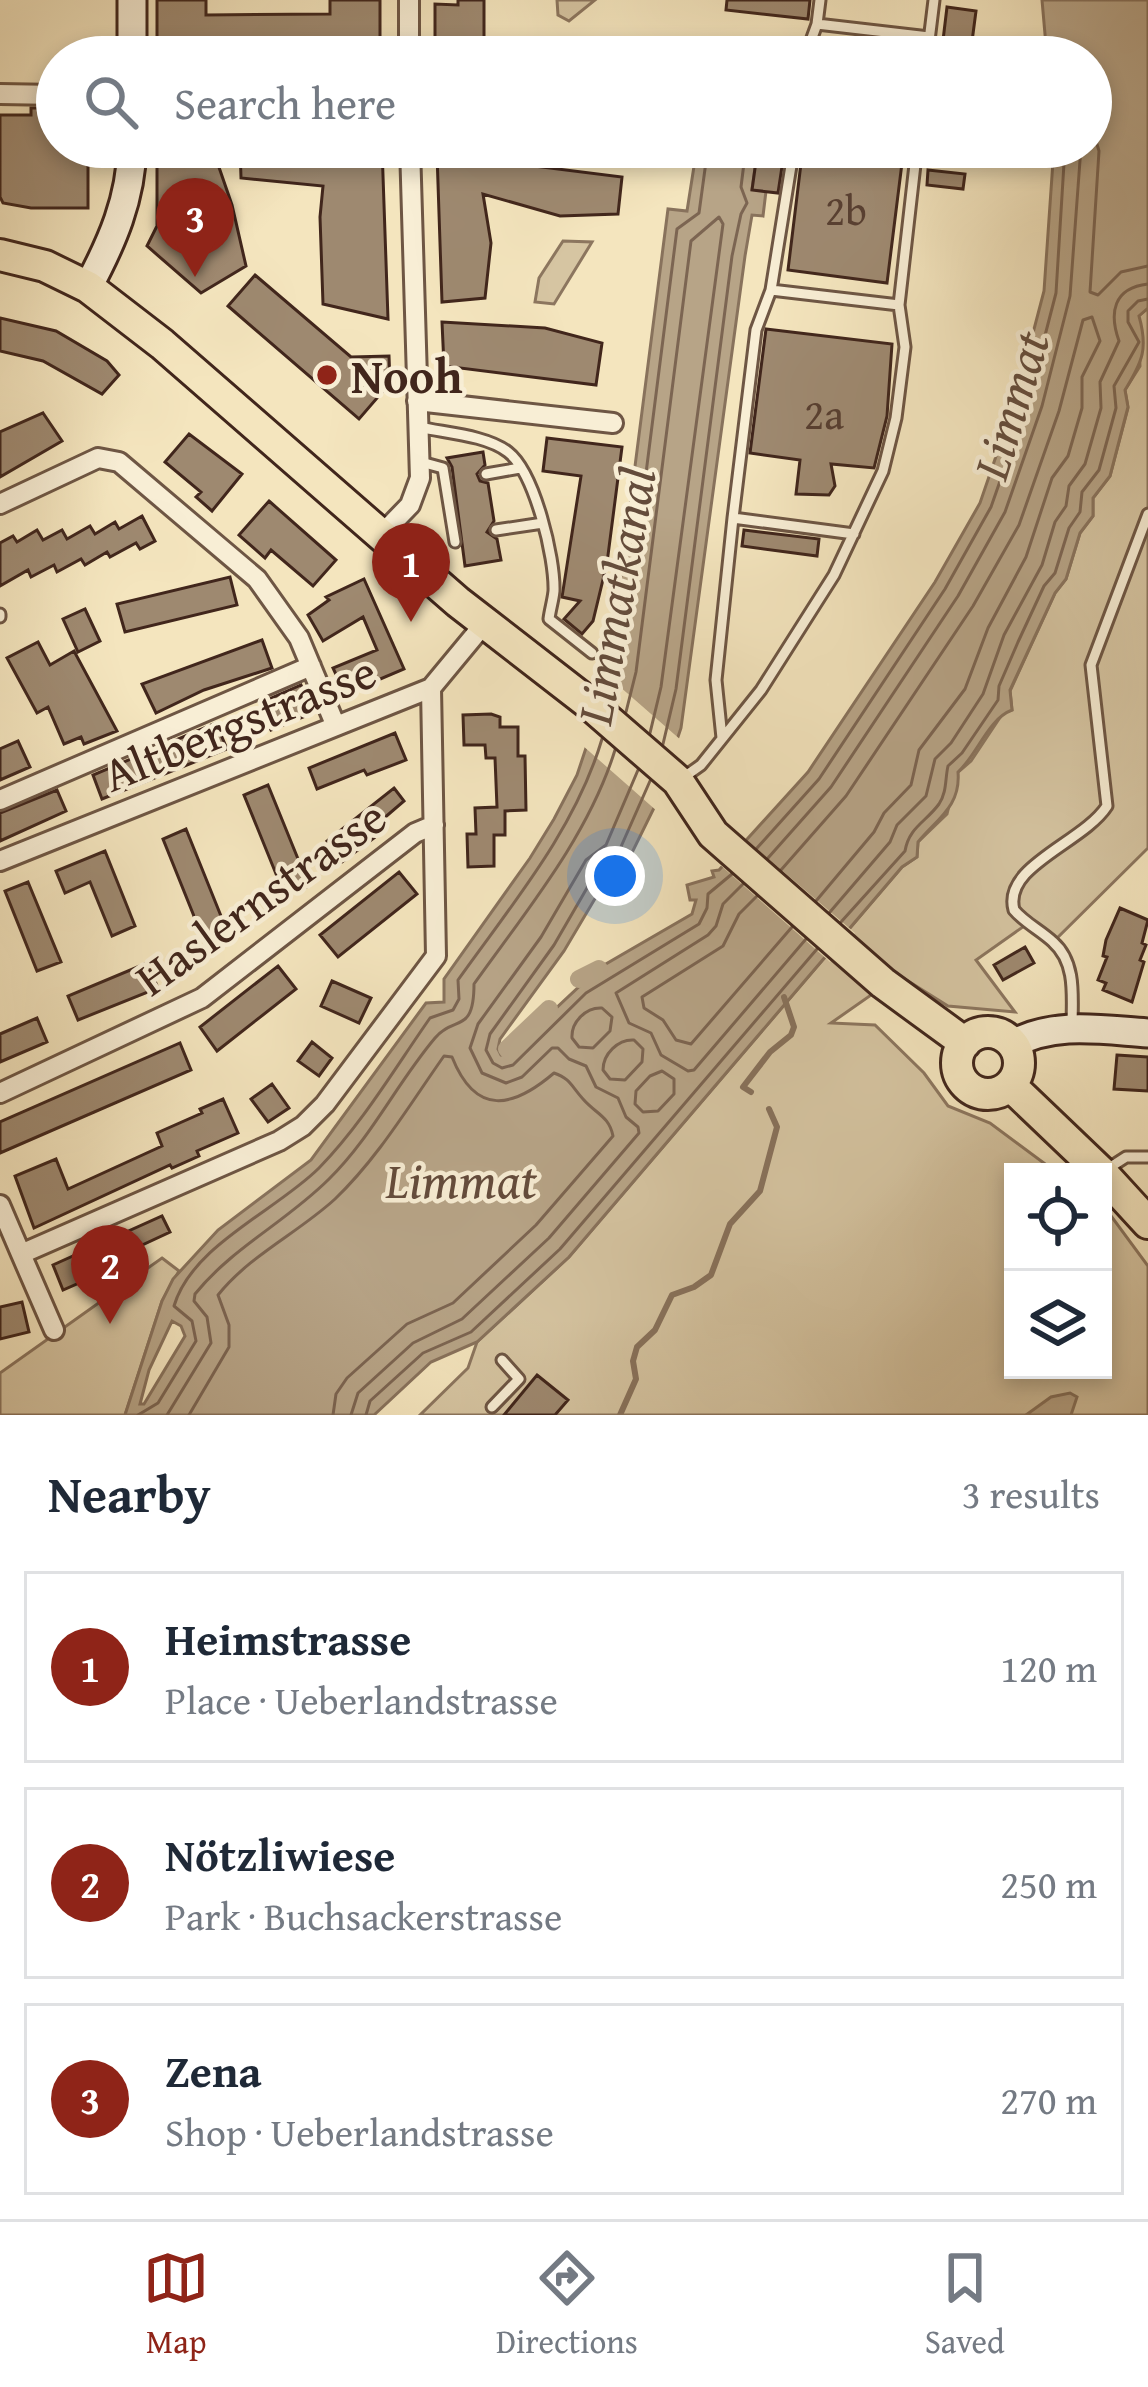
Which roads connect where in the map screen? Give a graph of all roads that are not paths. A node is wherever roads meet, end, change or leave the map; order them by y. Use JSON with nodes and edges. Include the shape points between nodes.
{"nodes":[{"id":1,"x":132,"y":0,"type":"edge"},
{"id":2,"x":409,"y":0,"type":"edge"},
{"id":3,"x":820,"y":0,"type":"edge"},
{"id":4,"x":934,"y":0,"type":"edge"},
{"id":5,"x":817,"y":24,"type":"junction"},
{"id":6,"x":132,"y":36,"type":"edge"},
{"id":7,"x":409,"y":36,"type":"edge"},
{"id":8,"x":813,"y":36,"type":"edge"},
{"id":9,"x":920,"y":36,"type":"edge"},
{"id":10,"x":929,"y":36,"type":"edge"},
{"id":11,"x":0,"y":94,"type":"edge"},
{"id":12,"x":36,"y":95,"type":"edge"},
{"id":13,"x":129,"y":168,"type":"edge"},
{"id":14,"x":411,"y":168,"type":"edge"},
{"id":15,"x":791,"y":168,"type":"edge"},
{"id":16,"x":915,"y":168,"type":"edge"},
{"id":17,"x":0,"y":255,"type":"edge"},
{"id":18,"x":88,"y":287,"type":"junction"},
{"id":19,"x":771,"y":290,"type":"junction"},
{"id":20,"x":899,"y":305,"type":"junction"},
{"id":21,"x":418,"y":400,"type":"junction"},
{"id":22,"x":613,"y":423,"type":"dead end"},
{"id":23,"x":418,"y":427,"type":"junction"},
{"id":24,"x":421,"y":462,"type":"junction"},
{"id":25,"x":520,"y":468,"type":"junction"},
{"id":26,"x":486,"y":474,"type":"dead end"},
{"id":27,"x":0,"y":504,"type":"edge"},
{"id":28,"x":1148,"y":514,"type":"edge"},
{"id":29,"x":733,"y":518,"type":"junction"},
{"id":30,"x":543,"y":523,"type":"junction"},
{"id":31,"x":496,"y":530,"type":"dead end"},
{"id":32,"x":854,"y":534,"type":"junction"},
{"id":33,"x":381,"y":535,"type":"junction"},
{"id":34,"x":455,"y":542,"type":"dead end"},
{"id":35,"x":484,"y":624,"type":"junction"},
{"id":36,"x":592,"y":653,"type":"dead end"},
{"id":37,"x":311,"y":666,"type":"junction"},
{"id":38,"x":431,"y":688,"type":"junction"},
{"id":39,"x":335,"y":724,"type":"junction"},
{"id":40,"x":722,"y":738,"type":"junction"},
{"id":41,"x":678,"y":781,"type":"junction"},
{"id":42,"x":0,"y":800,"type":"edge"},
{"id":43,"x":434,"y":825,"type":"junction"},
{"id":44,"x":0,"y":861,"type":"edge"},
{"id":45,"x":1072,"y":1029,"type":"junction"},
{"id":46,"x":1148,"y":1033,"type":"edge"},
{"id":47,"x":965,"y":1042,"type":"junction"},
{"id":48,"x":1013,"y":1045,"type":"junction"},
{"id":49,"x":1010,"y":1085,"type":"junction"},
{"id":50,"x":0,"y":1093,"type":"edge"},
{"id":51,"x":1148,"y":1157,"type":"edge"},
{"id":52,"x":1092,"y":1163,"type":"edge"},
{"id":53,"x":1112,"y":1166,"type":"edge"},
{"id":54,"x":1112,"y":1184,"type":"edge"},
{"id":55,"x":0,"y":1205,"type":"edge"},
{"id":56,"x":1148,"y":1222,"type":"edge"},
{"id":57,"x":20,"y":1254,"type":"junction"},
{"id":58,"x":54,"y":1330,"type":"dead end"},
{"id":59,"x":502,"y":1360,"type":"dead end"},
{"id":60,"x":492,"y":1407,"type":"dead end"}],
"edges":[{"from":1,"to":6,"type":"street"},
{"from":2,"to":7,"type":"street"},
{"from":3,"to":5,"type":"lane"},
{"from":4,"to":10,"type":"lane"},
{"from":5,"to":8,"type":"lane"},
{"from":5,"to":9,"type":"lane"},
{"from":11,"to":12,"type":"street"},
{"from":13,"to":18,"type":"street","via":[[125,205]]},
{"from":14,"to":21,"type":"street"},
{"from":15,"to":19,"type":"lane"},
{"from":16,"to":20,"type":"lane"},
{"from":17,"to":18,"type":"main road"},
{"from":18,"to":33,"type":"main road"},
{"from":19,"to":20,"type":"lane"},
{"from":19,"to":29,"type":"lane","via":[[756,330]]},
{"from":20,"to":32,"type":"lane","via":[[905,339],[896,418]]},
{"from":21,"to":22,"type":"street"},
{"from":21,"to":23,"type":"street"},
{"from":23,"to":24,"type":"street"},
{"from":23,"to":25,"type":"lane","via":[[499,447]]},
{"from":24,"to":33,"type":"street","via":[[412,501]]},
{"from":24,"to":34,"type":"lane","via":[[443,468]]},
{"from":25,"to":26,"type":"lane"},
{"from":25,"to":30,"type":"lane"},
{"from":27,"to":37,"type":"street","via":[[98,458],[115,460],[257,579]]},
{"from":28,"to":45,"type":"lane","via":[[1091,665],[1108,806],[1085,832],[1025,870],[1012,893],[1014,910],[1053,941],[1067,964]]},
{"from":29,"to":32,"type":"lane"},
{"from":29,"to":40,"type":"lane","via":[[716,680]]},
{"from":30,"to":31,"type":"lane"},
{"from":30,"to":36,"type":"lane","via":[[554,585],[549,619]]},
{"from":32,"to":40,"type":"lane","via":[[761,690]]},
{"from":33,"to":35,"type":"main road"},
{"from":35,"to":38,"type":"street","name":"Altbergstrasse"},
{"from":35,"to":41,"type":"main road"},
{"from":37,"to":39,"type":"street"},
{"from":37,"to":42,"type":"street"},
{"from":38,"to":39,"type":"street","name":"Altbergstrasse"},
{"from":38,"to":43,"type":"street"},
{"from":39,"to":44,"type":"street","name":"Altbergstrasse"},
{"from":40,"to":41,"type":"lane"},
{"from":41,"to":47,"type":"main road","via":[[704,823],[866,968]]},
{"from":43,"to":50,"type":"street","name":"Haslernstrasse","via":[[202,998]]},
{"from":43,"to":57,"type":"street","via":[[436,956],[316,1113],[278,1141]]},
{"from":45,"to":46,"type":"street"},
{"from":45,"to":48,"type":"street"},
{"from":47,"to":48,"type":"main road","via":[[984,1032]]},
{"from":47,"to":49,"type":"main road","via":[[957,1064],[967,1085],[988,1094]]},
{"from":48,"to":49,"type":"main road","via":[[1018,1070]]},
{"from":49,"to":52,"type":"main road"},
{"from":51,"to":53,"type":"lane"},
{"from":54,"to":56,"type":"main road"},
{"from":55,"to":57,"type":"street"},
{"from":57,"to":58,"type":"street"},
{"from":59,"to":60,"type":"lane","via":[[519,1379]]}]}
